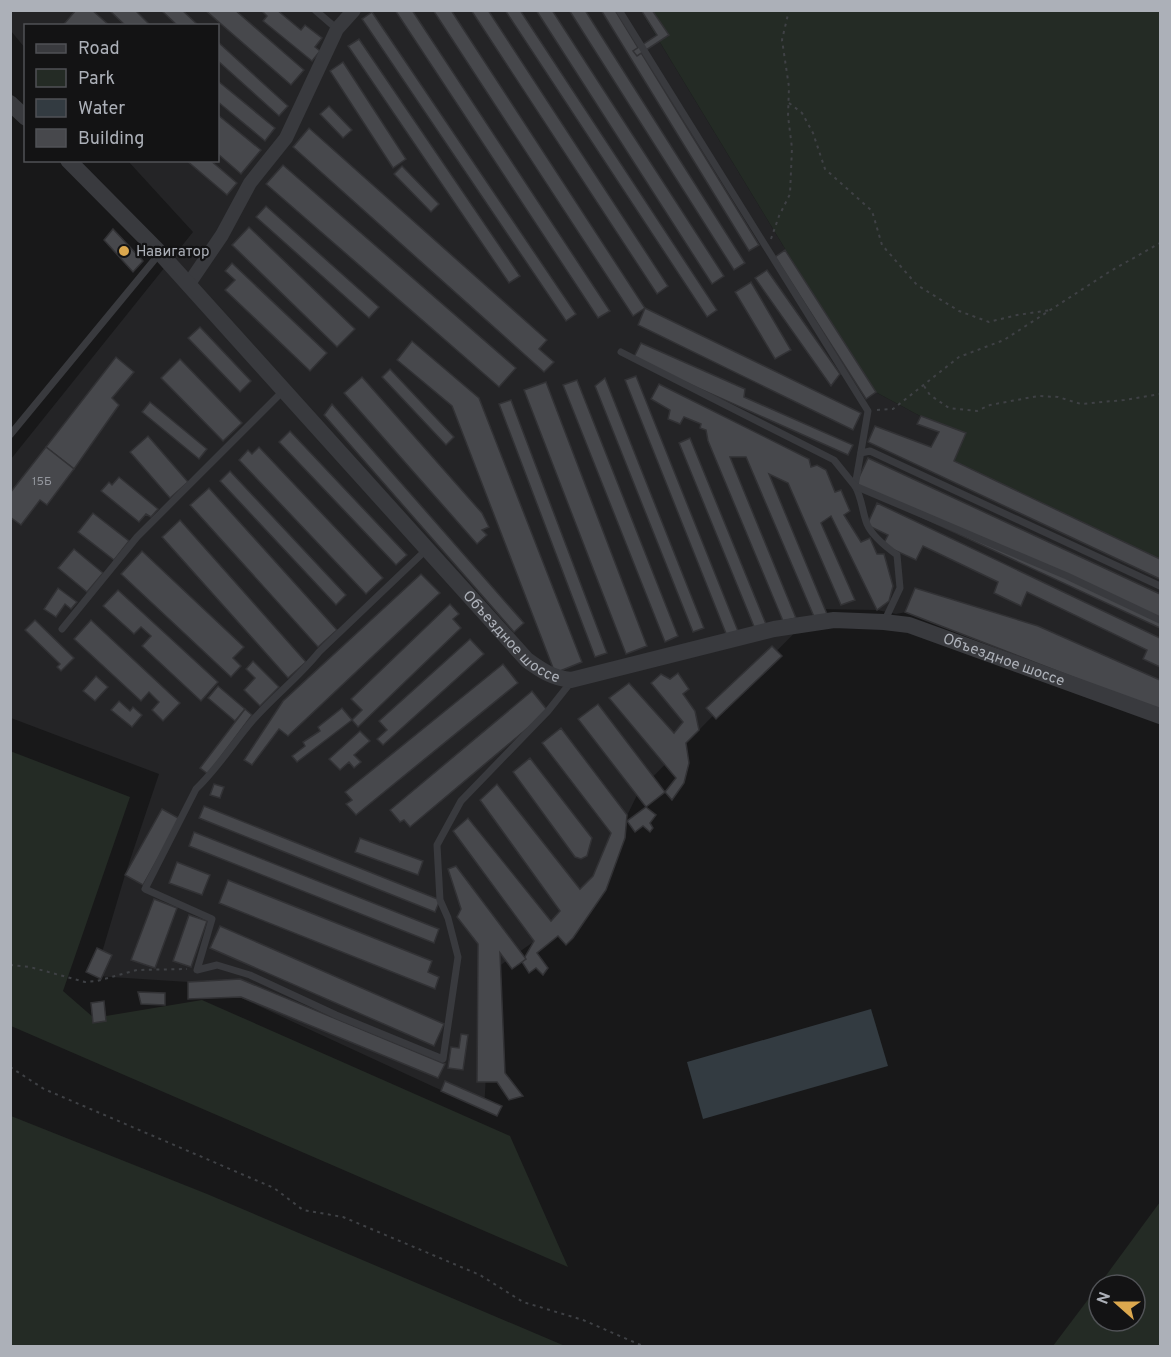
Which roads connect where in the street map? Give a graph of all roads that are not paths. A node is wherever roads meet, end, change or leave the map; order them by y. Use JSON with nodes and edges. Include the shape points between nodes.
{"nodes":[{"id":1,"x":315,"y":10,"type":"edge"},
{"id":2,"x":354,"y":10,"type":"edge"},
{"id":3,"x":619,"y":10,"type":"edge"},
{"id":4,"x":337,"y":28,"type":"junction"},
{"id":5,"x":10,"y":103,"type":"edge"},
{"id":6,"x":24,"y":116,"type":"edge"},
{"id":7,"x":70,"y":162,"type":"edge"},
{"id":8,"x":160,"y":253,"type":"junction"},
{"id":9,"x":188,"y":285,"type":"junction"},
{"id":10,"x":621,"y":352,"type":"dead end"},
{"id":11,"x":284,"y":390,"type":"junction"},
{"id":12,"x":10,"y":435,"type":"edge"},
{"id":13,"x":861,"y":453,"type":"junction"},
{"id":14,"x":855,"y":486,"type":"junction"},
{"id":15,"x":427,"y":549,"type":"junction"},
{"id":16,"x":1161,"y":586,"type":"edge"},
{"id":17,"x":1161,"y":620,"type":"edge"},
{"id":18,"x":884,"y":622,"type":"junction"},
{"id":19,"x":62,"y":629,"type":"dead end"},
{"id":20,"x":573,"y":680,"type":"junction"},
{"id":21,"x":1161,"y":716,"type":"edge"}],
"edges":[{"from":1,"to":4,"type":"lane"},
{"from":2,"to":4,"type":"street"},
{"from":3,"to":13,"type":"lane","via":[[868,411]]},
{"from":4,"to":9,"type":"street","via":[[286,138],[250,183],[222,235]]},
{"from":5,"to":6,"type":"street"},
{"from":7,"to":8,"type":"street","name":"Объездное шоссе"},
{"from":8,"to":9,"type":"street","name":"Объездное шоссе"},
{"from":8,"to":12,"type":"lane"},
{"from":9,"to":11,"type":"street","name":"Объездное шоссе"},
{"from":10,"to":14,"type":"lane","via":[[834,460]]},
{"from":11,"to":15,"type":"street","name":"Объездное шоссе"},
{"from":11,"to":19,"type":"lane","via":[[137,537]]},
{"from":13,"to":14,"type":"lane"},
{"from":13,"to":16,"type":"lane","via":[[870,451]]},
{"from":14,"to":17,"type":"lane"},
{"from":14,"to":18,"type":"lane","via":[[867,525],[897,555],[900,588]]},
{"from":15,"to":20,"type":"street","name":"Объездное шоссе","via":[[527,660],[557,679]]},
{"from":15,"to":20,"type":"lane","via":[[253,720],[196,789],[145,889],[212,919],[197,970],[218,965],[250,975],[443,1059],[458,957],[440,900],[437,844],[461,801]]},
{"from":18,"to":20,"type":"street","name":"Объездное шоссе","via":[[834,620],[774,629]]},
{"from":18,"to":21,"type":"street","name":"Объездное шоссе","via":[[909,626]]}]}
